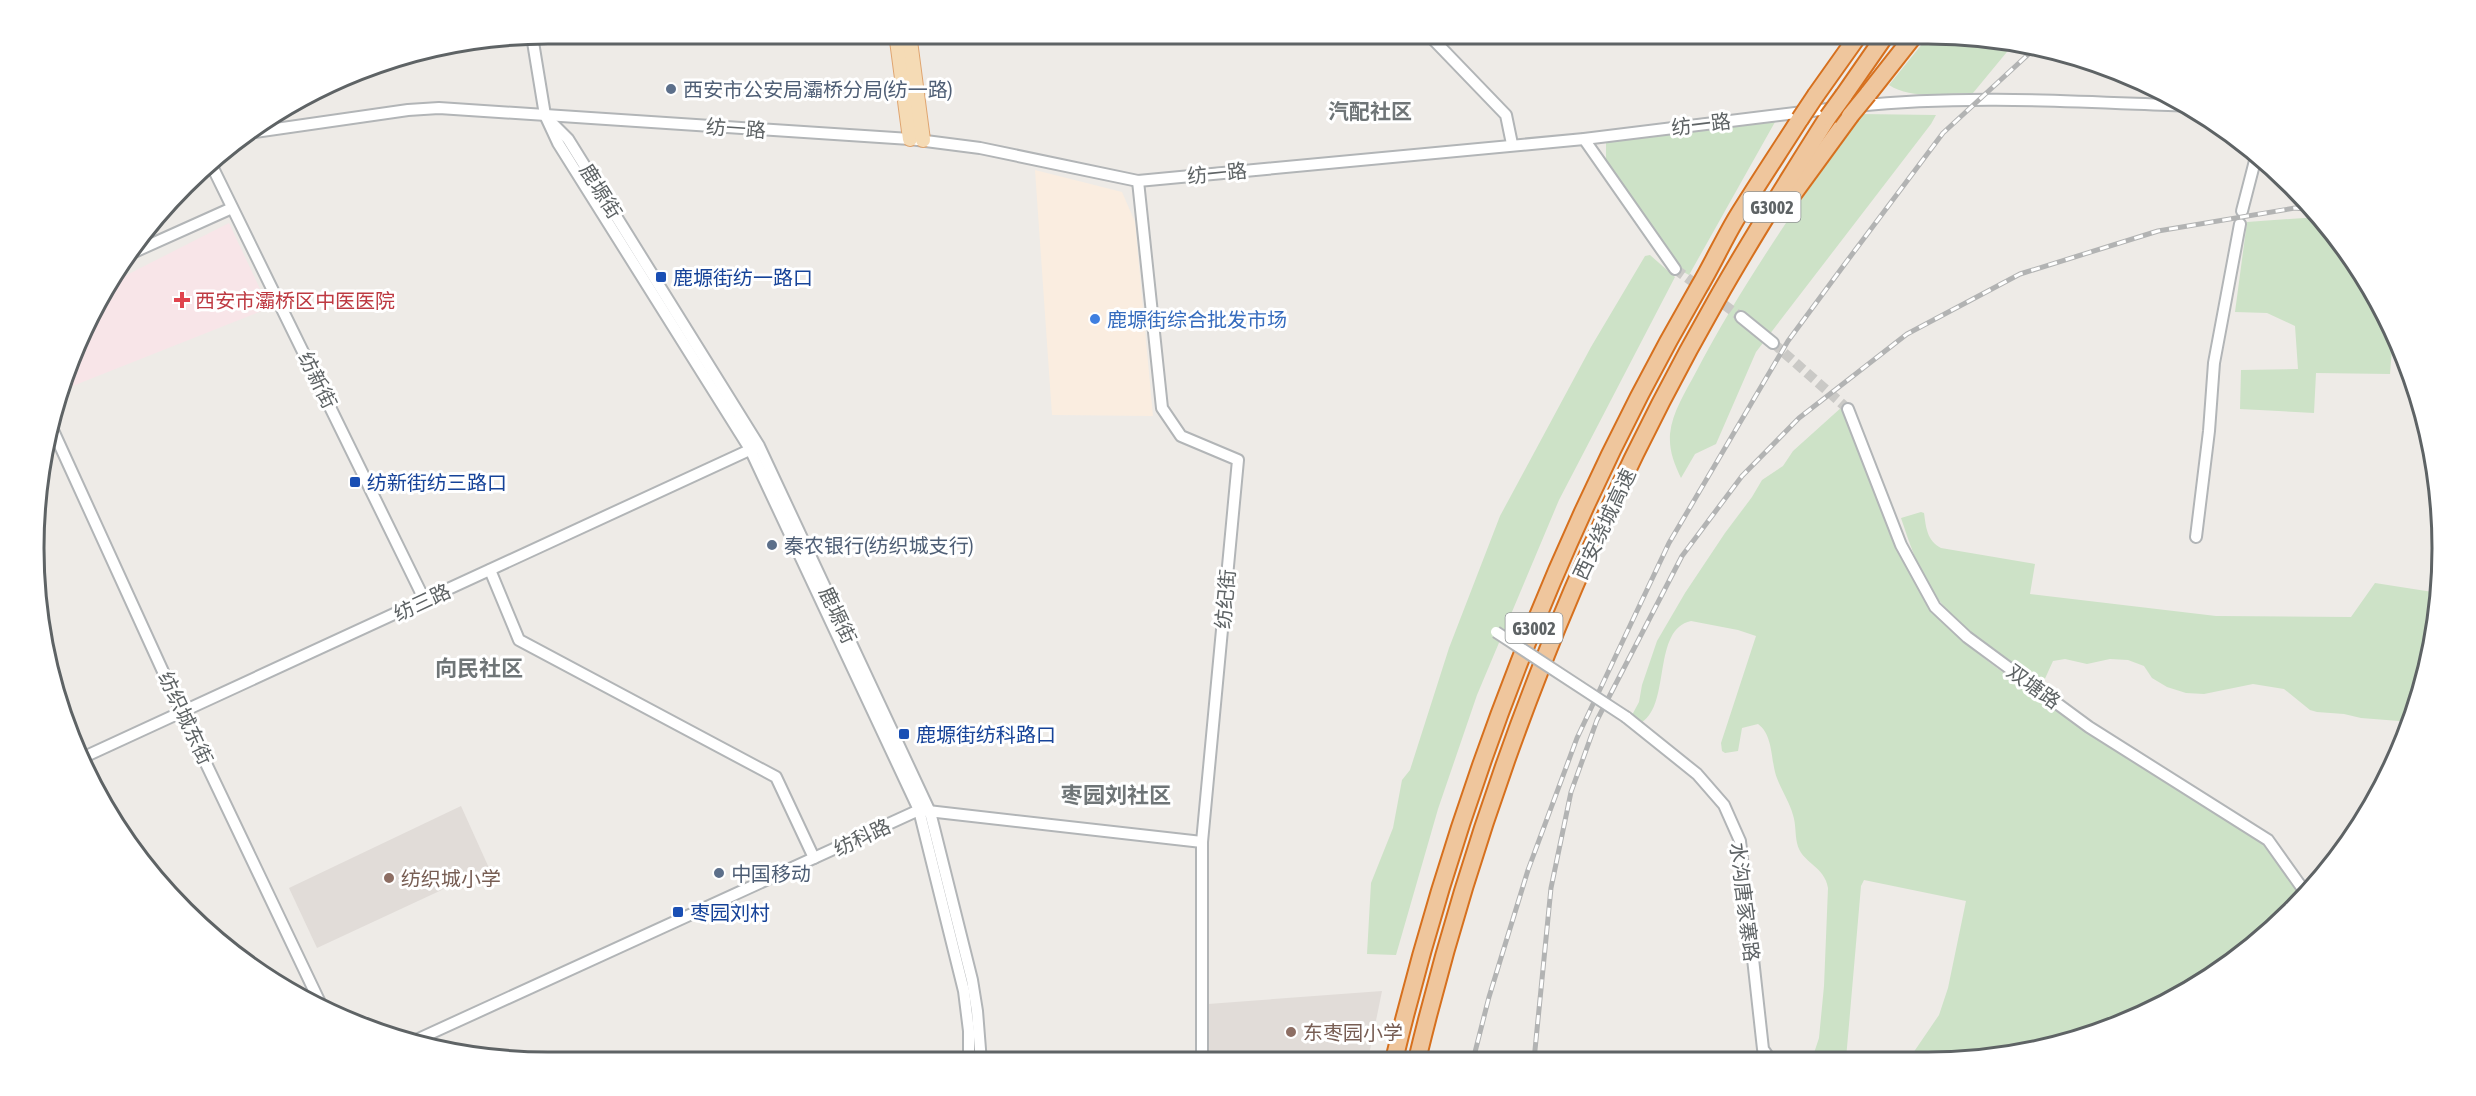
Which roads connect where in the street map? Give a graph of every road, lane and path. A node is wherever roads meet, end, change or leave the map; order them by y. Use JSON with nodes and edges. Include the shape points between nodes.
{"nodes":[{"id":1,"x":533,"y":44,"type":"edge"},
{"id":2,"x":898,"y":44,"type":"edge"},
{"id":3,"x":910,"y":44,"type":"edge"},
{"id":4,"x":1437,"y":44,"type":"edge"},
{"id":5,"x":1846,"y":44,"type":"edge"},
{"id":6,"x":1852,"y":44,"type":"edge"},
{"id":7,"x":1879,"y":44,"type":"edge"},
{"id":8,"x":1907,"y":44,"type":"edge"},
{"id":9,"x":1827,"y":79,"type":"junction"},
{"id":10,"x":2169,"y":105,"type":"edge"},
{"id":11,"x":544,"y":115,"type":"junction"},
{"id":12,"x":266,"y":130,"type":"edge"},
{"id":13,"x":1584,"y":139,"type":"junction"},
{"id":14,"x":917,"y":140,"type":"junction"},
{"id":15,"x":1512,"y":144,"type":"junction"},
{"id":16,"x":2254,"y":164,"type":"edge"},
{"id":17,"x":214,"y":170,"type":"edge"},
{"id":18,"x":1138,"y":181,"type":"junction"},
{"id":19,"x":232,"y":208,"type":"junction"},
{"id":20,"x":2242,"y":211,"type":"dead end"},
{"id":21,"x":2240,"y":224,"type":"dead end"},
{"id":22,"x":143,"y":248,"type":"edge"},
{"id":23,"x":1675,"y":269,"type":"tunnel mouth"},
{"id":24,"x":1717,"y":297,"type":"junction"},
{"id":25,"x":1741,"y":317,"type":"tunnel mouth"},
{"id":26,"x":1773,"y":343,"type":"tunnel mouth"},
{"id":27,"x":1848,"y":409,"type":"tunnel mouth"},
{"id":28,"x":56,"y":437,"type":"edge"},
{"id":29,"x":755,"y":447,"type":"junction"},
{"id":30,"x":2196,"y":537,"type":"dead end"},
{"id":31,"x":490,"y":570,"type":"junction"},
{"id":32,"x":425,"y":601,"type":"junction"},
{"id":33,"x":1496,"y":632,"type":"dead end"},
{"id":34,"x":181,"y":711,"type":"junction"},
{"id":35,"x":88,"y":755,"type":"edge"},
{"id":36,"x":925,"y":811,"type":"junction"},
{"id":37,"x":1202,"y":842,"type":"junction"},
{"id":38,"x":814,"y":858,"type":"junction"},
{"id":39,"x":2302,"y":886,"type":"edge"},
{"id":40,"x":318,"y":996,"type":"edge"},
{"id":41,"x":424,"y":1037,"type":"edge"},
{"id":42,"x":969,"y":1052,"type":"edge"},
{"id":43,"x":980,"y":1052,"type":"edge"},
{"id":44,"x":1202,"y":1052,"type":"edge"},
{"id":45,"x":1396,"y":1052,"type":"edge"},
{"id":46,"x":1419,"y":1052,"type":"edge"},
{"id":47,"x":1765,"y":1052,"type":"edge"}],
"edges":[{"from":1,"to":11,"type":"street","name":"鹿塬街"},
{"from":2,"to":14,"type":"main road"},
{"from":3,"to":14,"type":"main road"},
{"from":4,"to":15,"type":"street","via":[[1506,116]]},
{"from":5,"to":9,"type":"highway"},
{"from":6,"to":9,"type":"highway","name":"西安绕城高速","number":"G3002"},
{"from":7,"to":24,"type":"highway","name":"西安绕城高速","number":"G3002","bridge":true,"via":[[1828,117]]},
{"from":8,"to":24,"type":"highway","bridge":true},
{"from":9,"to":45,"type":"highway","name":"西安绕城高速","number":"G3002","bridge":true,"via":[[1735,221],[1637,400],[1544,605],[1511,684],[1458,834]]},
{"from":10,"to":13,"type":"street","name":"纺一路","via":[[2041,100],[1896,102]]},
{"from":11,"to":12,"type":"street","name":"纺一路","via":[[424,108]]},
{"from":11,"to":14,"type":"street","name":"纺一路"},
{"from":11,"to":29,"type":"street","name":"鹿塬街","via":[[558,143]]},
{"from":13,"to":15,"type":"street","name":"纺一路"},
{"from":13,"to":23,"type":"street"},
{"from":14,"to":18,"type":"street","name":"纺一路","via":[[980,148]]},
{"from":15,"to":18,"type":"street","name":"纺一路"},
{"from":16,"to":20,"type":"street"},
{"from":17,"to":19,"type":"street","name":"纺新街"},
{"from":18,"to":37,"type":"street","name":"纺纪街","via":[[1162,408],[1181,436],[1238,460]]},
{"from":19,"to":22,"type":"street"},
{"from":19,"to":32,"type":"street","name":"纺新街"},
{"from":21,"to":30,"type":"street","via":[[2214,363]]},
{"from":24,"to":46,"type":"highway","name":"西安绕城高速","number":"G3002","via":[[1646,433],[1535,685],[1477,847]]},
{"from":25,"to":26,"type":"street"},
{"from":27,"to":39,"type":"street","name":"双塘路","via":[[1900,545],[1935,606],[1967,637],[2089,727],[2268,840]]},
{"from":28,"to":34,"type":"street","name":"纺织城东街"},
{"from":29,"to":31,"type":"street","name":"纺三路"},
{"from":29,"to":36,"type":"street","name":"鹿塬街"},
{"from":31,"to":32,"type":"street","name":"纺三路"},
{"from":31,"to":38,"type":"street","via":[[519,640],[776,777]]},
{"from":32,"to":34,"type":"street","name":"纺三路"},
{"from":33,"to":47,"type":"street","name":"水沟唐家寨路","bridge":true,"via":[[1626,717],[1697,774],[1724,805],[1740,842]]},
{"from":34,"to":35,"type":"street","name":"纺三路"},
{"from":34,"to":40,"type":"street","name":"纺织城东街"},
{"from":36,"to":37,"type":"street"},
{"from":36,"to":38,"type":"street","name":"纺科路"},
{"from":36,"to":42,"type":"street","name":"鹿塬街","via":[[964,991]]},
{"from":36,"to":43,"type":"street","name":"鹿塬街","via":[[972,980]]},
{"from":37,"to":44,"type":"street","name":"纺纪街"},
{"from":38,"to":41,"type":"street","name":"纺科路"}]}
